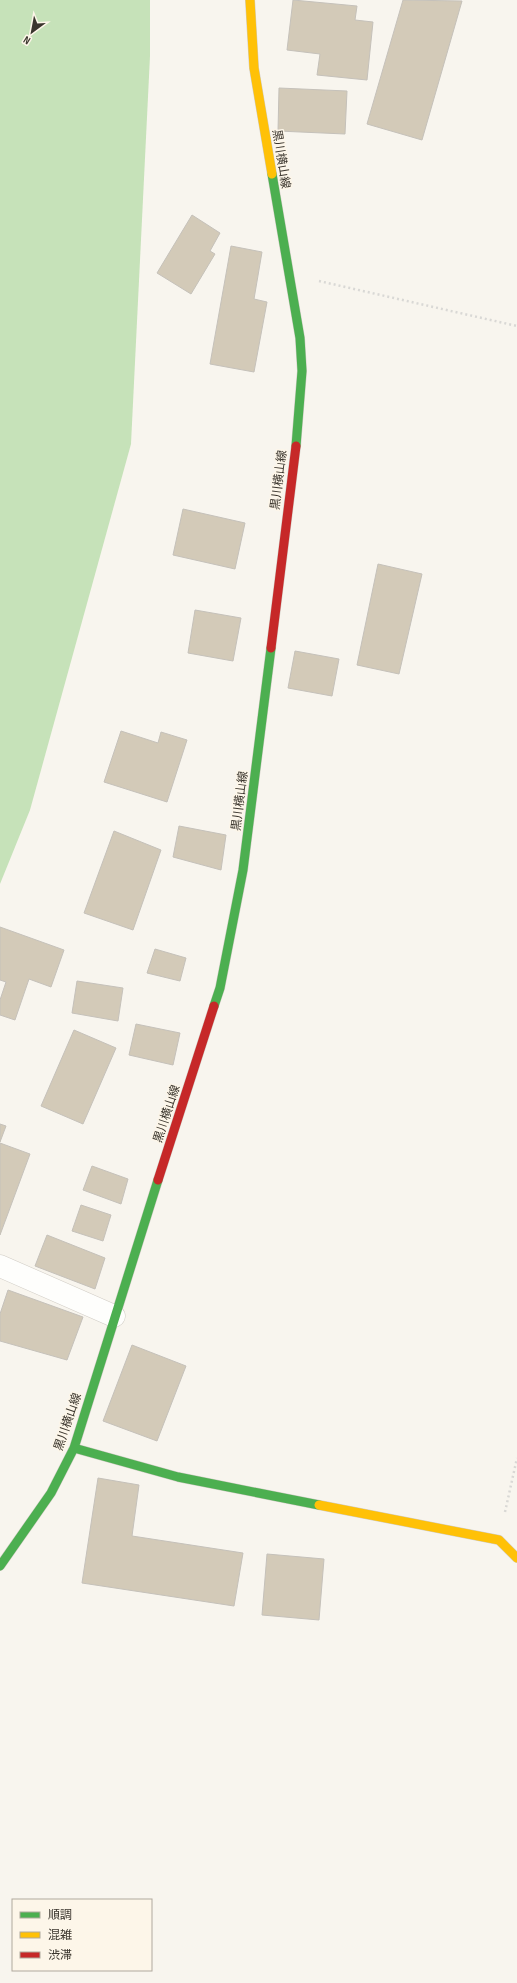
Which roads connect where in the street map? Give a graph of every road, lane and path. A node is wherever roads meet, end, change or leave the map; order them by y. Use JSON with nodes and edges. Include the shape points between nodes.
{"nodes":[{"id":1,"x":250,"y":0,"type":"edge"},
{"id":2,"x":290,"y":280,"type":"junction"},
{"id":3,"x":517,"y":326,"type":"edge"},
{"id":4,"x":0,"y":1266,"type":"edge"},
{"id":5,"x":114,"y":1316,"type":"junction"},
{"id":6,"x":74,"y":1448,"type":"junction"},
{"id":7,"x":517,"y":1458,"type":"edge"},
{"id":8,"x":499,"y":1540,"type":"junction"},
{"id":9,"x":517,"y":1558,"type":"edge"},
{"id":10,"x":0,"y":1566,"type":"edge"}],
"edges":[{"from":1,"to":2,"type":"main road","name":"黒川横山線","via":[[254,68]]},
{"from":2,"to":3,"type":"path","via":[[314,280]]},
{"from":2,"to":5,"type":"main road","name":"黒川横山線","via":[[300,338],[302,372],[299,419],[243,870],[220,988]]},
{"from":4,"to":5,"type":"street"},
{"from":5,"to":6,"type":"main road","name":"黒川横山線"},
{"from":6,"to":8,"type":"main road","via":[[178,1477]]},
{"from":6,"to":10,"type":"main road","name":"黒川横山線","via":[[51,1493]]},
{"from":7,"to":8,"type":"path"},
{"from":8,"to":9,"type":"main road"}]}
